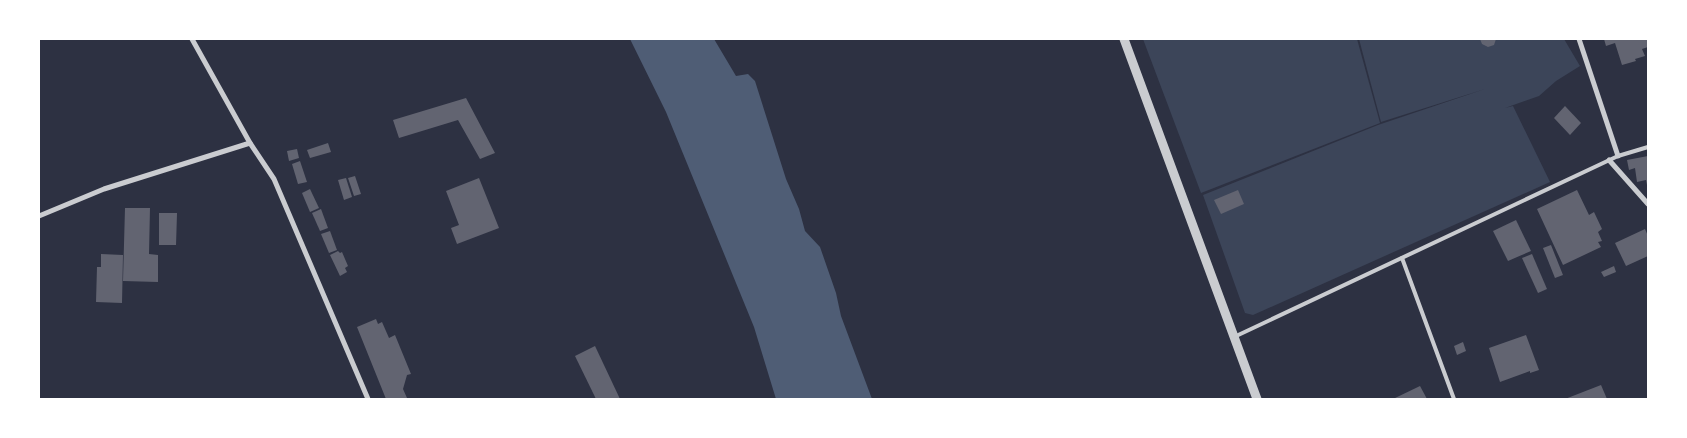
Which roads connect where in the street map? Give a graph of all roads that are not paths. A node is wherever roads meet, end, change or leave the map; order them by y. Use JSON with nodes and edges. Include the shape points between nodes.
{"nodes":[{"id":1,"x":192,"y":39,"type":"edge"},
{"id":2,"x":1124,"y":39,"type":"edge"},
{"id":3,"x":1579,"y":39,"type":"edge"},
{"id":4,"x":250,"y":143,"type":"junction"},
{"id":5,"x":1648,"y":147,"type":"edge"},
{"id":6,"x":1618,"y":156,"type":"junction"},
{"id":7,"x":1610,"y":160,"type":"junction"},
{"id":8,"x":1648,"y":204,"type":"edge"},
{"id":9,"x":39,"y":216,"type":"edge"},
{"id":10,"x":1402,"y":258,"type":"junction"},
{"id":11,"x":1234,"y":337,"type":"junction"},
{"id":12,"x":368,"y":399,"type":"edge"},
{"id":13,"x":1256,"y":399,"type":"edge"},
{"id":14,"x":1454,"y":399,"type":"edge"}],
"edges":[{"from":1,"to":4,"type":"street"},
{"from":2,"to":11,"type":"street"},
{"from":3,"to":6,"type":"street"},
{"from":4,"to":9,"type":"street","via":[[104,189]]},
{"from":4,"to":12,"type":"street","via":[[274,179]]},
{"from":5,"to":6,"type":"lane"},
{"from":6,"to":7,"type":"lane"},
{"from":7,"to":8,"type":"street"},
{"from":7,"to":10,"type":"lane"},
{"from":10,"to":11,"type":"lane"},
{"from":10,"to":14,"type":"lane"},
{"from":11,"to":13,"type":"street"}]}
